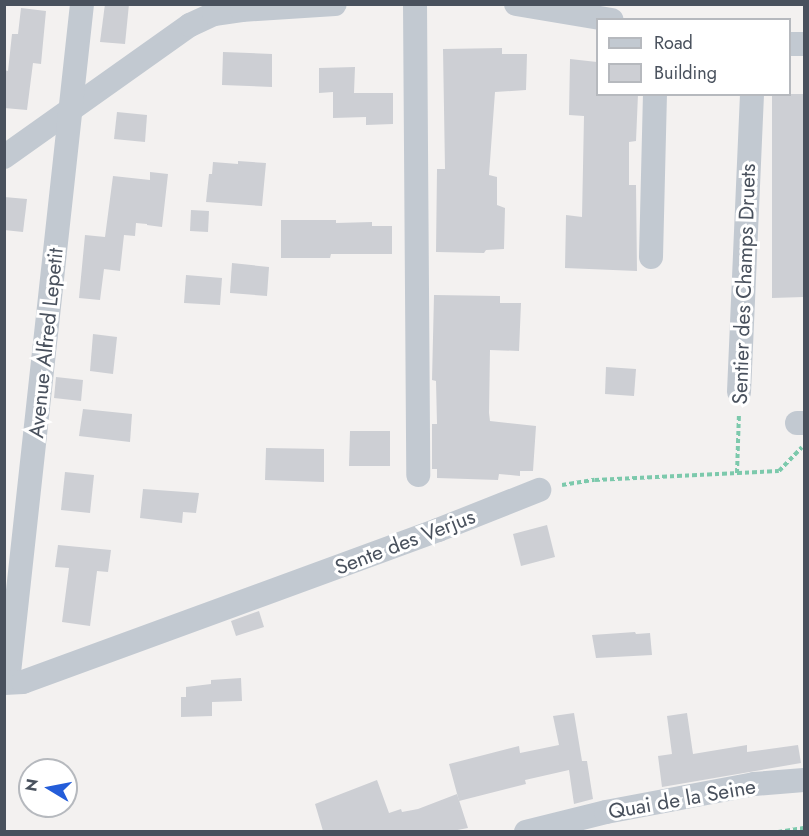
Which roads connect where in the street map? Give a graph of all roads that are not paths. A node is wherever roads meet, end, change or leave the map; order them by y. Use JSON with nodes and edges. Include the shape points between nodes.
{"nodes":[{"id":1,"x":82,"y":4,"type":"edge"},
{"id":2,"x":335,"y":4,"type":"edge"},
{"id":3,"x":415,"y":4,"type":"edge"},
{"id":4,"x":516,"y":4,"type":"edge"},
{"id":5,"x":191,"y":15,"type":"edge"},
{"id":6,"x":600,"y":18,"type":"edge"},
{"id":7,"x":655,"y":96,"type":"edge"},
{"id":8,"x":752,"y":96,"type":"edge"},
{"id":9,"x":71,"y":107,"type":"junction"},
{"id":10,"x":4,"y":157,"type":"edge"},
{"id":11,"x":651,"y":257,"type":"dead end"},
{"id":12,"x":740,"y":392,"type":"road end"},
{"id":13,"x":418,"y":475,"type":"dead end"},
{"id":14,"x":539,"y":490,"type":"road end"},
{"id":15,"x":6,"y":682,"type":"edge"},
{"id":16,"x":804,"y":780,"type":"edge"},
{"id":17,"x":526,"y":831,"type":"edge"}],
"edges":[{"from":1,"to":9,"type":"street","name":"Avenue Alfred Lepetit"},
{"from":2,"to":5,"type":"street"},
{"from":3,"to":13,"type":"street"},
{"from":4,"to":6,"type":"street"},
{"from":5,"to":9,"type":"street"},
{"from":7,"to":11,"type":"street"},
{"from":8,"to":12,"type":"street","name":"Sentier des Champs Druets"},
{"from":9,"to":10,"type":"street"},
{"from":9,"to":15,"type":"street","name":"Avenue Alfred Lepetit"},
{"from":14,"to":15,"type":"street","name":"Sente des Verjus","via":[[35,678]]},
{"from":16,"to":17,"type":"street","name":"Quai de la Seine","via":[[754,784]]}]}
